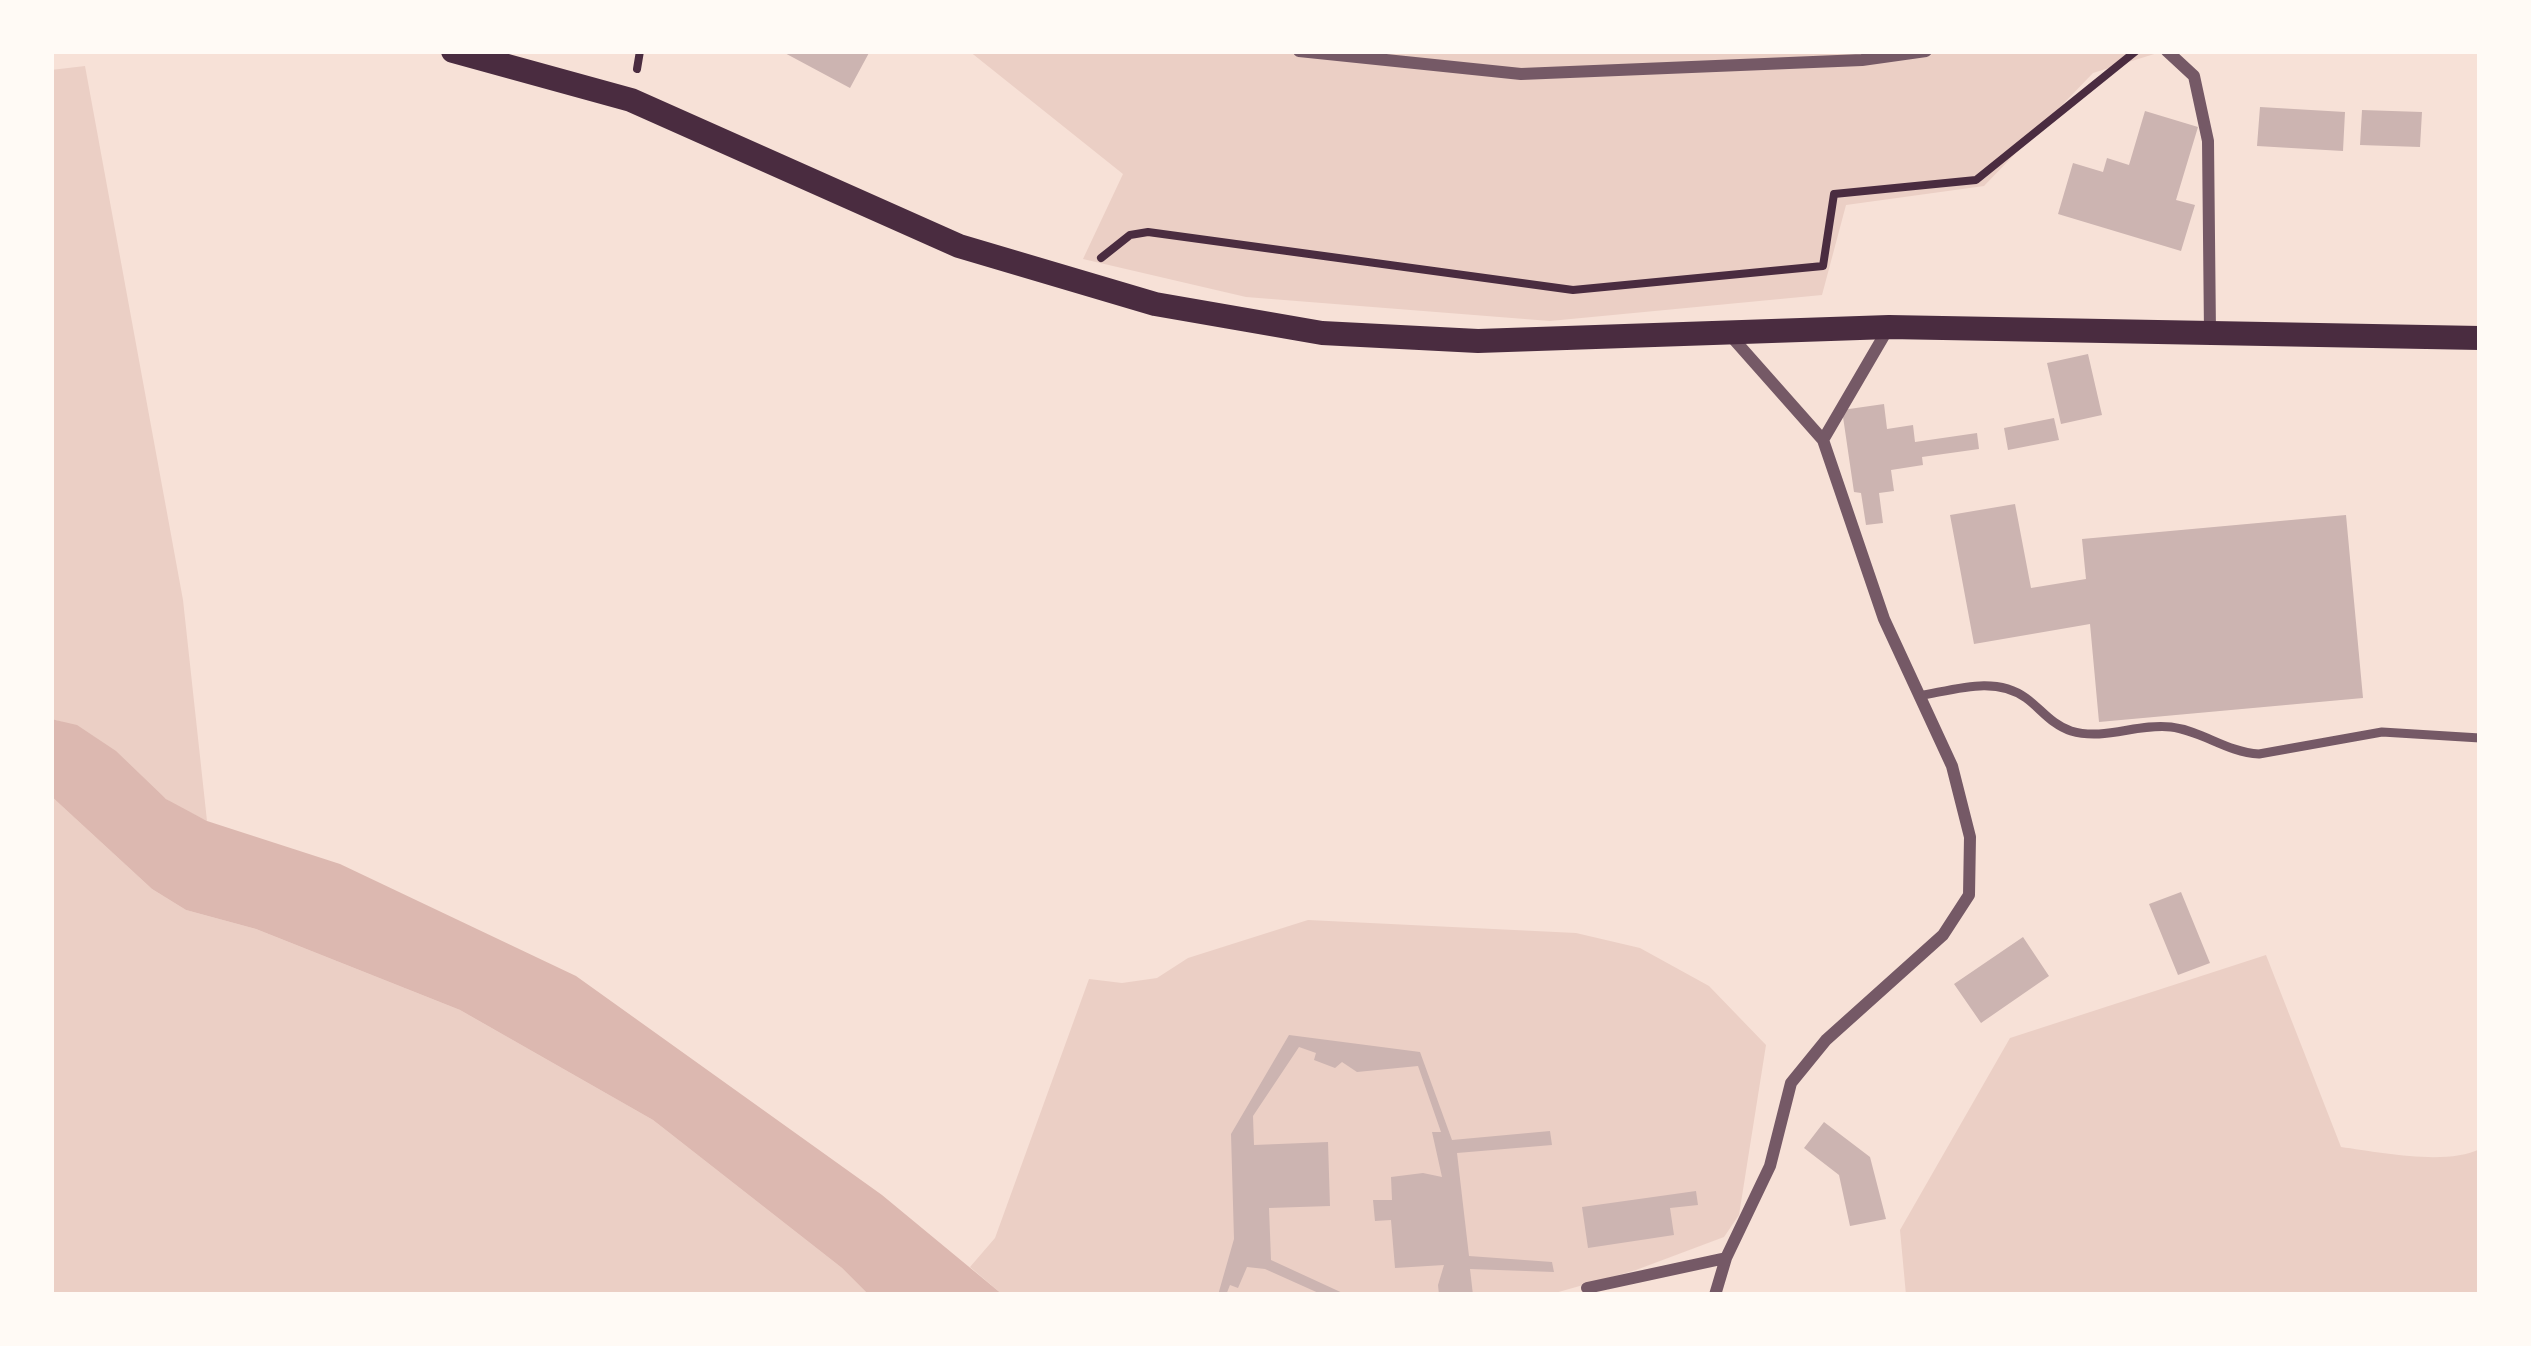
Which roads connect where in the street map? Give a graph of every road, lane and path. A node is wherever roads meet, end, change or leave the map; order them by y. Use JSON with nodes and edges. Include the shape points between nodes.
{"nodes":[{"id":1,"x":453,"y":51,"type":"edge"},
{"id":2,"x":1298,"y":51,"type":"edge"},
{"id":3,"x":1926,"y":51,"type":"edge"},
{"id":4,"x":2136,"y":51,"type":"edge"},
{"id":5,"x":2167,"y":51,"type":"edge"},
{"id":6,"x":1074,"y":280,"type":"junction"},
{"id":7,"x":1889,"y":327,"type":"junction"},
{"id":8,"x":2210,"y":333,"type":"junction"},
{"id":9,"x":1730,"y":335,"type":"junction"},
{"id":10,"x":2480,"y":338,"type":"edge"},
{"id":11,"x":1823,"y":440,"type":"junction"},
{"id":12,"x":1919,"y":696,"type":"junction"},
{"id":13,"x":2480,"y":738,"type":"edge"},
{"id":14,"x":1726,"y":1258,"type":"junction"},
{"id":15,"x":1588,"y":1288,"type":"dead end"},
{"id":16,"x":1715,"y":1295,"type":"edge"}],
"edges":[{"from":1,"to":6,"type":"main road","via":[[632,100],[959,246]]},
{"from":2,"to":3,"type":"street","via":[[1521,74]]},
{"from":4,"to":6,"type":"path","via":[[1976,180],[1834,194],[1823,266],[1573,290],[1148,232],[1130,235]]},
{"from":5,"to":8,"type":"street","via":[[2194,76],[2208,141]]},
{"from":6,"to":9,"type":"main road","via":[[1155,304],[1322,333],[1478,340]]},
{"from":7,"to":8,"type":"main road"},
{"from":7,"to":9,"type":"main road"},
{"from":7,"to":11,"type":"street"},
{"from":8,"to":10,"type":"main road"},
{"from":9,"to":11,"type":"street"},
{"from":11,"to":12,"type":"street"},
{"from":12,"to":13,"type":"lane","via":[[2006,687],[2067,730],[2098,736],[2166,726],[2238,753],[2382,732]]},
{"from":12,"to":14,"type":"street","via":[[1952,766],[1970,837],[1969,895],[1943,935],[1826,1040],[1791,1083],[1770,1166]]},
{"from":14,"to":15,"type":"street"},
{"from":14,"to":16,"type":"street"}]}
